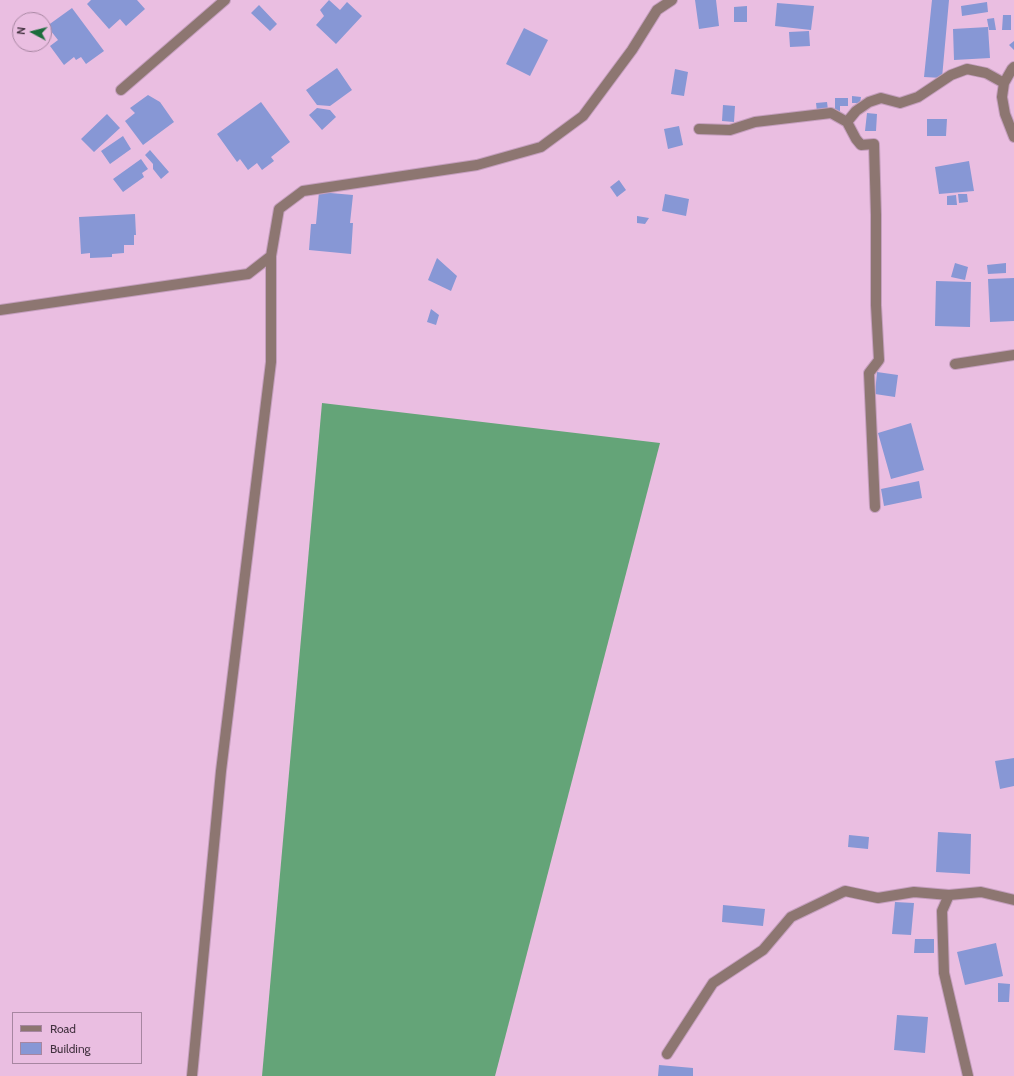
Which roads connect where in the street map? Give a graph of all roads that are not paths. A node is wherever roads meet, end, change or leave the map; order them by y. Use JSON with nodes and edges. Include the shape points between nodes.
{"nodes":[{"id":1,"x":225,"y":0,"type":"edge"},
{"id":2,"x":672,"y":0,"type":"edge"},
{"id":3,"x":1014,"y":67,"type":"edge"},
{"id":4,"x":1004,"y":83,"type":"junction"},
{"id":5,"x":121,"y":90,"type":"dead end"},
{"id":6,"x":847,"y":122,"type":"junction"},
{"id":7,"x":699,"y":130,"type":"dead end"},
{"id":8,"x":1014,"y":137,"type":"edge"},
{"id":9,"x":271,"y":256,"type":"junction"},
{"id":10,"x":0,"y":310,"type":"edge"},
{"id":11,"x":1014,"y":355,"type":"edge"},
{"id":12,"x":956,"y":364,"type":"dead end"},
{"id":13,"x":875,"y":507,"type":"dead end"},
{"id":14,"x":949,"y":895,"type":"junction"},
{"id":15,"x":1014,"y":900,"type":"edge"},
{"id":16,"x":667,"y":1054,"type":"dead end"},
{"id":17,"x":192,"y":1076,"type":"edge"},
{"id":18,"x":968,"y":1076,"type":"edge"}],
"edges":[{"from":1,"to":5,"type":"street"},
{"from":2,"to":9,"type":"street","via":[[658,10],[583,116],[541,147],[478,165],[303,190],[279,209]]},
{"from":3,"to":4,"type":"street"},
{"from":4,"to":6,"type":"street","via":[[986,74],[967,69],[951,75],[918,98],[900,103],[881,98],[869,102],[856,111]]},
{"from":4,"to":8,"type":"street","via":[[1002,97],[1005,114]]},
{"from":6,"to":7,"type":"street","via":[[831,113],[755,122],[730,130]]},
{"from":6,"to":13,"type":"street","via":[[861,145],[874,144],[879,360],[869,373]]},
{"from":9,"to":10,"type":"street","via":[[248,274]]},
{"from":9,"to":17,"type":"street","via":[[271,362],[221,771]]},
{"from":11,"to":12,"type":"street"},
{"from":14,"to":15,"type":"street","via":[[981,892]]},
{"from":14,"to":16,"type":"street","via":[[914,892],[878,898],[845,891],[791,917],[763,950],[714,983]]},
{"from":14,"to":18,"type":"street","via":[[942,911],[944,973]]}]}
